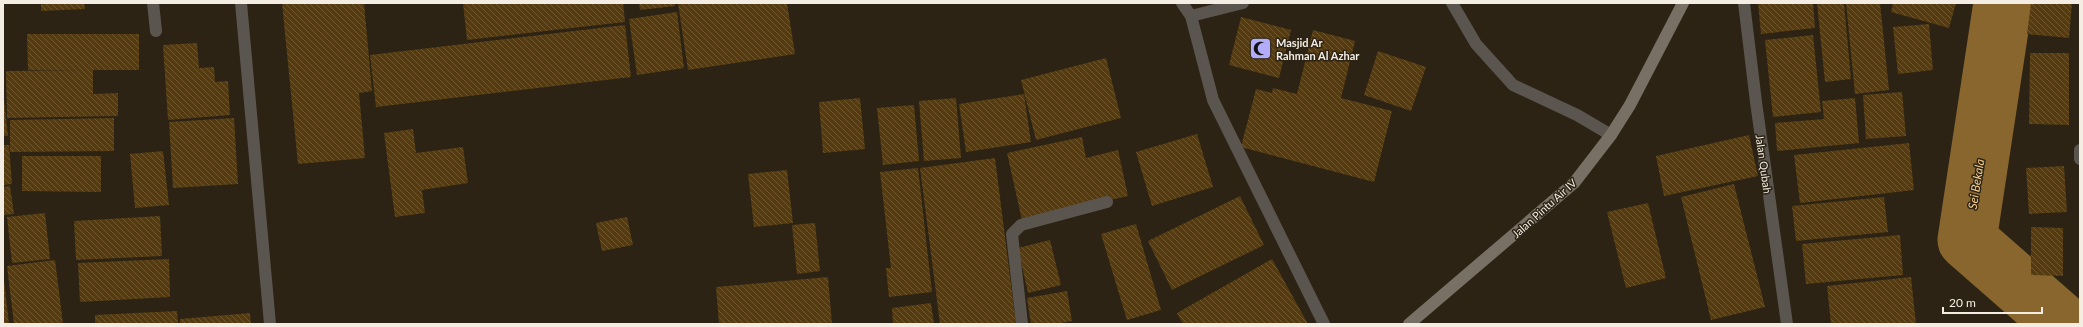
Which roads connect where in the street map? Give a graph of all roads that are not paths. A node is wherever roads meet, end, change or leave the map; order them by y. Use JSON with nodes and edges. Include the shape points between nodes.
{"nodes":[{"id":1,"x":154,"y":3,"type":"edge"},
{"id":2,"x":241,"y":3,"type":"edge"},
{"id":3,"x":1182,"y":3,"type":"edge"},
{"id":4,"x":1244,"y":3,"type":"edge"},
{"id":5,"x":1452,"y":3,"type":"edge"},
{"id":6,"x":1683,"y":3,"type":"edge"},
{"id":7,"x":1744,"y":3,"type":"edge"},
{"id":8,"x":1191,"y":16,"type":"junction"},
{"id":9,"x":156,"y":31,"type":"dead end"},
{"id":10,"x":1611,"y":135,"type":"junction"},
{"id":11,"x":2080,"y":150,"type":"edge"},
{"id":12,"x":2080,"y":160,"type":"edge"},
{"id":13,"x":1107,"y":202,"type":"dead end"},
{"id":14,"x":270,"y":324,"type":"edge"},
{"id":15,"x":1022,"y":324,"type":"edge"},
{"id":16,"x":1324,"y":324,"type":"edge"},
{"id":17,"x":1409,"y":324,"type":"edge"},
{"id":18,"x":1787,"y":324,"type":"edge"}],
"edges":[{"from":1,"to":9,"type":"street"},
{"from":2,"to":14,"type":"street"},
{"from":3,"to":8,"type":"street"},
{"from":4,"to":8,"type":"street"},
{"from":5,"to":10,"type":"street","via":[[1476,44],[1513,85]]},
{"from":6,"to":10,"type":"main road","name":"Jalan Pintu Air IV","via":[[1630,105]]},
{"from":7,"to":18,"type":"street","name":"Jalan Qubah"},
{"from":8,"to":16,"type":"street","via":[[1213,100]]},
{"from":10,"to":17,"type":"main road","name":"Jalan Pintu Air IV","via":[[1574,183]]},
{"from":11,"to":12,"type":"street"},
{"from":13,"to":15,"type":"street","via":[[1021,225],[1012,234]]}]}
